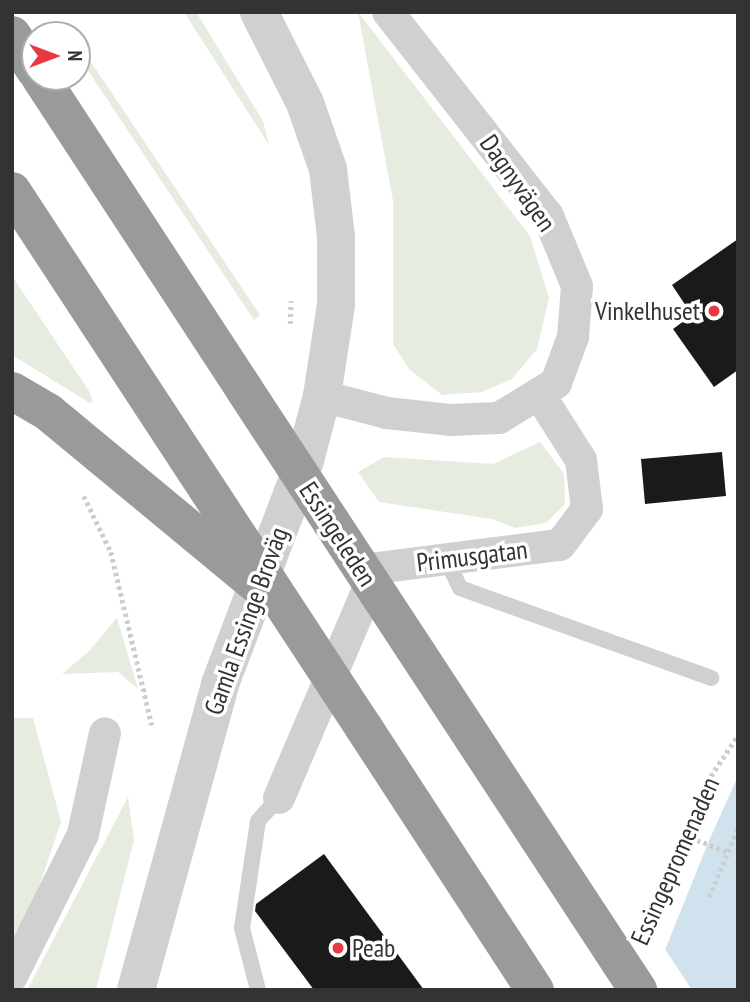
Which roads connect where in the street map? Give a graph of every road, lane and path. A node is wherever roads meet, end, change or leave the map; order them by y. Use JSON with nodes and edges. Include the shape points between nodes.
{"nodes":[{"id":1,"x":260,"y":12,"type":"edge"},
{"id":2,"x":388,"y":12,"type":"edge"},
{"id":3,"x":49,"y":91,"type":"edge"},
{"id":4,"x":12,"y":191,"type":"edge"},
{"id":5,"x":12,"y":391,"type":"edge"},
{"id":6,"x":539,"y":394,"type":"junction"},
{"id":7,"x":322,"y":397,"type":"junction"},
{"id":8,"x":79,"y":486,"type":"dead end"},
{"id":9,"x":446,"y":559,"type":"junction"},
{"id":10,"x":287,"y":610,"type":"junction"},
{"id":11,"x":711,"y":678,"type":"dead end"},
{"id":12,"x":152,"y":725,"type":"dead end"},
{"id":13,"x":105,"y":733,"type":"dead end"},
{"id":14,"x":738,"y":735,"type":"edge"},
{"id":15,"x":279,"y":798,"type":"joint"},
{"id":16,"x":738,"y":828,"type":"edge"},
{"id":17,"x":684,"y":835,"type":"junction"},
{"id":18,"x":728,"y":852,"type":"junction"},
{"id":19,"x":709,"y":897,"type":"dead end"},
{"id":20,"x":643,"y":930,"type":"dead end"},
{"id":21,"x":12,"y":975,"type":"edge"},
{"id":22,"x":136,"y":990,"type":"edge"},
{"id":23,"x":258,"y":990,"type":"edge"},
{"id":24,"x":535,"y":990,"type":"edge"},
{"id":25,"x":638,"y":990,"type":"edge"}],
"edges":[{"from":1,"to":7,"type":"street","name":"Gamla Essinge Broväg","via":[[305,103],[328,169],[336,237],[336,305]]},
{"from":2,"to":6,"type":"street","name":"Dagnyvägen","via":[[548,216],[577,286],[573,337],[556,383]]},
{"from":3,"to":25,"type":"highway","name":"Essingeleden","bridge":true},
{"from":4,"to":10,"type":"highway","bridge":true},
{"from":5,"to":10,"type":"highway","bridge":true,"via":[[48,412]]},
{"from":6,"to":7,"type":"street","name":"Dagnyvägen","via":[[499,418],[450,421],[387,413]]},
{"from":6,"to":9,"type":"street","name":"Primusgatan","via":[[581,460],[587,509],[560,545]]},
{"from":7,"to":22,"type":"street","name":"Gamla Essinge Broväg","via":[[305,460],[220,684]]},
{"from":8,"to":12,"type":"path","via":[[111,552]]},
{"from":9,"to":11,"type":"lane","via":[[460,588]]},
{"from":9,"to":15,"type":"street","name":"Primusgatan","via":[[377,568]]},
{"from":10,"to":24,"type":"highway","bridge":true},
{"from":13,"to":21,"type":"street","via":[[83,834]]},
{"from":14,"to":17,"type":"path","name":"Essingepromenaden","via":[[706,782]]},
{"from":15,"to":23,"type":"lane","via":[[258,821],[242,928]]},
{"from":16,"to":18,"type":"path"},
{"from":17,"to":18,"type":"path"},
{"from":17,"to":20,"type":"path","name":"Essingepromenaden"},
{"from":18,"to":19,"type":"path"}]}
